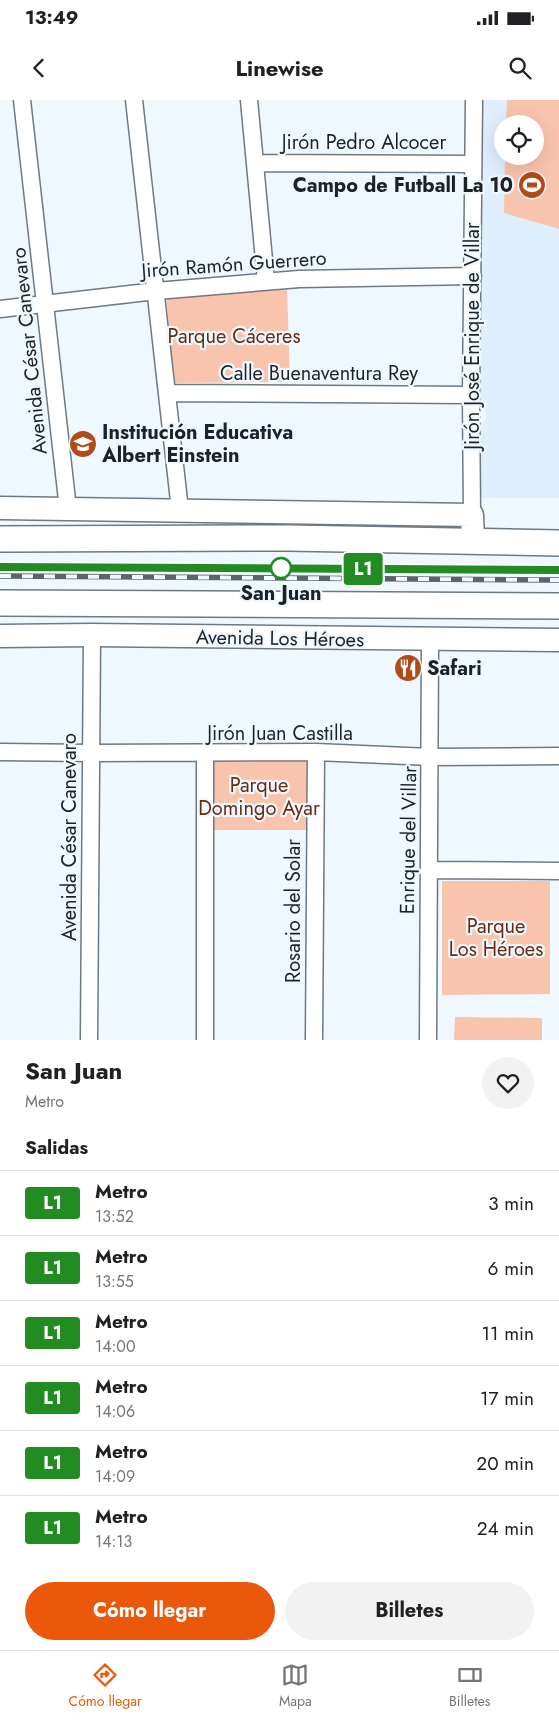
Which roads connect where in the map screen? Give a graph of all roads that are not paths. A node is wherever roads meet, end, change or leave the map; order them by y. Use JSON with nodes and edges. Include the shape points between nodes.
{"nodes":[{"id":1,"x":22,"y":100,"type":"edge"},
{"id":2,"x":134,"y":100,"type":"edge"},
{"id":3,"x":249,"y":100,"type":"edge"},
{"id":4,"x":474,"y":100,"type":"edge"},
{"id":5,"x":255,"y":163,"type":"junction"},
{"id":6,"x":473,"y":164,"type":"junction"},
{"id":7,"x":473,"y":276,"type":"junction"},
{"id":8,"x":266,"y":281,"type":"junction"},
{"id":9,"x":156,"y":290,"type":"junction"},
{"id":10,"x":45,"y":303,"type":"junction"},
{"id":11,"x":0,"y":309,"type":"edge"},
{"id":12,"x":167,"y":393,"type":"junction"},
{"id":13,"x":471,"y":395,"type":"junction"},
{"id":14,"x":0,"y":508,"type":"edge"},
{"id":15,"x":68,"y":509,"type":"junction"},
{"id":16,"x":180,"y":510,"type":"junction"},
{"id":17,"x":472,"y":515,"type":"junction"},
{"id":18,"x":0,"y":539,"type":"edge"},
{"id":19,"x":473,"y":541,"type":"junction"},
{"id":20,"x":559,"y":543,"type":"edge"},
{"id":21,"x":0,"y":603,"type":"edge"},
{"id":22,"x":559,"y":606,"type":"edge"},
{"id":23,"x":92,"y":635,"type":"junction"},
{"id":24,"x":0,"y":636,"type":"edge"},
{"id":25,"x":430,"y":640,"type":"junction"},
{"id":26,"x":559,"y":640,"type":"edge"},
{"id":27,"x":0,"y":752,"type":"edge"},
{"id":28,"x":316,"y":752,"type":"junction"},
{"id":29,"x":206,"y":753,"type":"junction"},
{"id":30,"x":91,"y":754,"type":"junction"},
{"id":31,"x":559,"y":756,"type":"edge"},
{"id":32,"x":430,"y":757,"type":"junction"},
{"id":33,"x":429,"y":870,"type":"junction"},
{"id":34,"x":559,"y":871,"type":"edge"},
{"id":35,"x":89,"y":1040,"type":"edge"},
{"id":36,"x":205,"y":1040,"type":"edge"},
{"id":37,"x":314,"y":1040,"type":"edge"},
{"id":38,"x":428,"y":1040,"type":"edge"}],
"edges":[{"from":1,"to":10,"type":"street","name":"Avenida César Canevaro"},
{"from":2,"to":9,"type":"street"},
{"from":3,"to":5,"type":"street"},
{"from":4,"to":6,"type":"street","name":"Jirón José Enrique de Villar"},
{"from":5,"to":6,"type":"street","name":"Jirón Pedro Alcocer"},
{"from":5,"to":8,"type":"street"},
{"from":6,"to":7,"type":"street","name":"Jirón José Enrique de Villar"},
{"from":7,"to":8,"type":"street","name":"Jirón Ramón Guerrero"},
{"from":7,"to":13,"type":"street","name":"Jirón José Enrique de Villar"},
{"from":8,"to":9,"type":"street","name":"Jirón Ramón Guerrero"},
{"from":9,"to":10,"type":"street","name":"Jirón Ramón Guerrero"},
{"from":9,"to":12,"type":"street"},
{"from":10,"to":11,"type":"street","name":"Jirón Ramón Guerrero"},
{"from":10,"to":15,"type":"street","name":"Avenida César Canevaro"},
{"from":12,"to":13,"type":"street","name":"Calle Buenaventura Rey"},
{"from":12,"to":16,"type":"street"},
{"from":13,"to":17,"type":"street","name":"Jirón José Enrique de Villar"},
{"from":14,"to":15,"type":"street"},
{"from":15,"to":16,"type":"street"},
{"from":16,"to":17,"type":"street"},
{"from":17,"to":19,"type":"street","name":"Jirón José Enrique de Villar"},
{"from":18,"to":19,"type":"main road"},
{"from":19,"to":20,"type":"main road"},
{"from":21,"to":22,"type":"main road","name":"Avenida Los Héroes"},
{"from":23,"to":24,"type":"street","name":"Avenida Los Héroes"},
{"from":23,"to":25,"type":"street","name":"Avenida Los Héroes"},
{"from":23,"to":30,"type":"street","name":"Avenida César Canevaro"},
{"from":25,"to":26,"type":"street","name":"Avenida Los Héroes"},
{"from":25,"to":32,"type":"street","name":"Enrique del Villar"},
{"from":27,"to":30,"type":"street","name":"Jirón Juan Castilla"},
{"from":28,"to":29,"type":"street","name":"Jirón Juan Castilla"},
{"from":28,"to":32,"type":"street","name":"Jirón Juan Castilla"},
{"from":28,"to":37,"type":"street","name":"Rosario del Solar"},
{"from":29,"to":30,"type":"street","name":"Jirón Juan Castilla"},
{"from":29,"to":36,"type":"street"},
{"from":30,"to":35,"type":"street","name":"Avenida César Canevaro"},
{"from":31,"to":32,"type":"street","name":"Jirón Juan Castilla"},
{"from":32,"to":33,"type":"street","name":"Enrique del Villar"},
{"from":33,"to":34,"type":"street"},
{"from":33,"to":38,"type":"street","name":"Enrique del Villar"}]}
